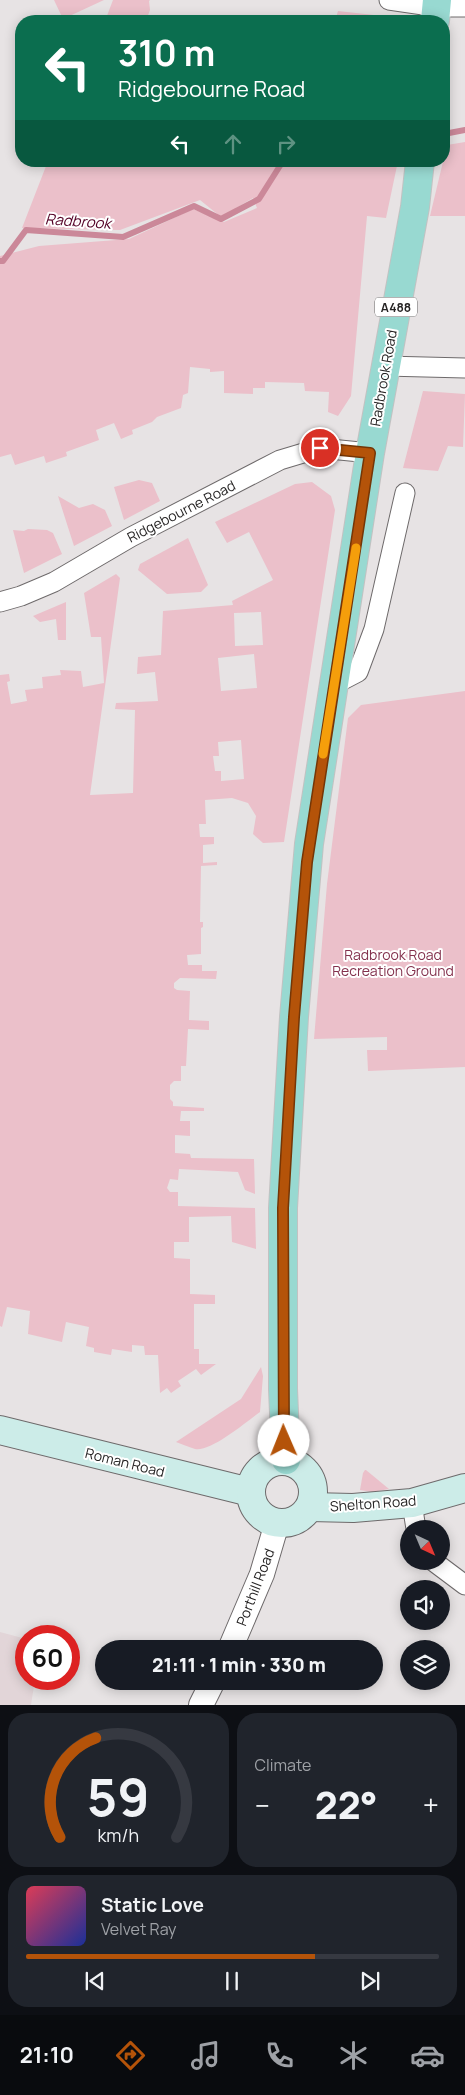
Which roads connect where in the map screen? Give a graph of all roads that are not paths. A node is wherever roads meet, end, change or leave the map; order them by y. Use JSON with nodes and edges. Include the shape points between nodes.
{"nodes":[{"id":1,"x":390,"y":0,"type":"edge"},
{"id":2,"x":465,"y":7,"type":"edge"},
{"id":3,"x":436,"y":9,"type":"edge"},
{"id":4,"x":419,"y":167,"type":"edge"},
{"id":5,"x":385,"y":366,"type":"junction"},
{"id":6,"x":465,"y":368,"type":"edge"},
{"id":7,"x":370,"y":453,"type":"junction"},
{"id":8,"x":405,"y":493,"type":"dead end"},
{"id":9,"x":0,"y":602,"type":"edge"},
{"id":10,"x":335,"y":684,"type":"junction"},
{"id":11,"x":0,"y":1430,"type":"edge"},
{"id":12,"x":286,"y":1460,"type":"junction"},
{"id":13,"x":465,"y":1488,"type":"edge"},
{"id":14,"x":250,"y":1492,"type":"junction"},
{"id":15,"x":310,"y":1507,"type":"junction"},
{"id":16,"x":414,"y":1516,"type":"edge"},
{"id":17,"x":277,"y":1523,"type":"junction"},
{"id":18,"x":445,"y":1570,"type":"edge"},
{"id":19,"x":465,"y":1585,"type":"edge"},
{"id":20,"x":234,"y":1640,"type":"edge"},
{"id":21,"x":209,"y":1690,"type":"edge"},
{"id":22,"x":201,"y":1705,"type":"edge"}],
"edges":[{"from":1,"to":3,"type":"street"},
{"from":2,"to":3,"type":"street"},
{"from":4,"to":5,"type":"main road","name":"Radbrook Road","number":"A488","via":[[415,207]]},
{"from":5,"to":6,"type":"street"},
{"from":5,"to":7,"type":"main road","name":"Radbrook Road","number":"A488"},
{"from":7,"to":9,"type":"street","name":"Ridgebourne Road","via":[[320,448],[280,460],[131,537],[54,582]]},
{"from":7,"to":10,"type":"main road","name":"Radbrook Road","number":"A488"},
{"from":8,"to":10,"type":"street","via":[[374,629],[358,672]]},
{"from":10,"to":12,"type":"main road","name":"Radbrook Road","number":"A488","via":[[309,844],[294,1017],[283,1208]]},
{"from":11,"to":14,"type":"main road","name":"Roman Road"},
{"from":12,"to":14,"type":"main road","via":[[267,1464],[257,1473]]},
{"from":12,"to":15,"type":"main road","via":[[297,1464],[309,1475],[313,1487]]},
{"from":13,"to":16,"type":"main road","name":"Shelton Road"},
{"from":14,"to":17,"type":"main road","via":[[253,1505],[261,1515]]},
{"from":15,"to":16,"type":"main road","name":"Shelton Road","via":[[353,1508]]},
{"from":15,"to":17,"type":"main road","via":[[289,1523]]},
{"from":17,"to":20,"type":"street","name":"Porthill Road","via":[[262,1574]]},
{"from":18,"to":19,"type":"street"},
{"from":21,"to":22,"type":"street"}]}
